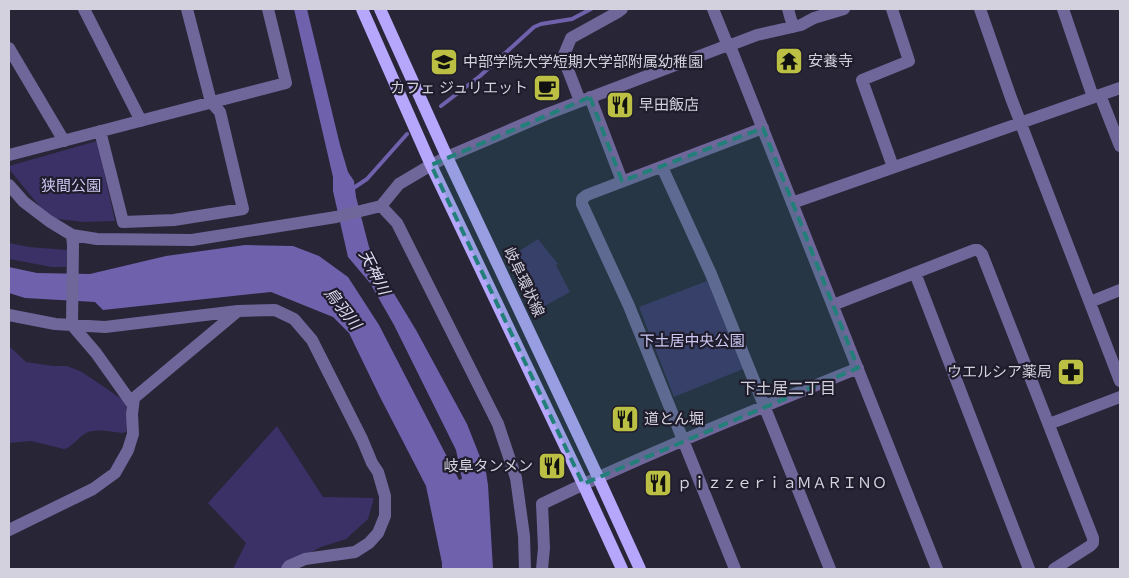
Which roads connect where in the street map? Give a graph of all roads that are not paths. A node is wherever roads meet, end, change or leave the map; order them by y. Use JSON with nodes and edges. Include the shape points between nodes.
{"nodes":[{"id":1,"x":84,"y":9,"type":"edge"},
{"id":2,"x":187,"y":9,"type":"edge"},
{"id":3,"x":268,"y":9,"type":"edge"},
{"id":4,"x":362,"y":9,"type":"edge"},
{"id":5,"x":380,"y":9,"type":"edge"},
{"id":6,"x":622,"y":9,"type":"edge"},
{"id":7,"x":713,"y":9,"type":"edge"},
{"id":8,"x":788,"y":9,"type":"edge"},
{"id":9,"x":844,"y":9,"type":"edge"},
{"id":10,"x":892,"y":9,"type":"edge"},
{"id":11,"x":980,"y":9,"type":"edge"},
{"id":12,"x":1063,"y":9,"type":"edge"},
{"id":13,"x":793,"y":26,"type":"junction"},
{"id":14,"x":728,"y":46,"type":"junction"},
{"id":15,"x":9,"y":48,"type":"edge"},
{"id":16,"x":1120,"y":88,"type":"edge"},
{"id":17,"x":1096,"y":96,"type":"junction"},
{"id":18,"x":585,"y":99,"type":"junction"},
{"id":19,"x":212,"y":102,"type":"junction"},
{"id":20,"x":141,"y":120,"type":"junction"},
{"id":21,"x":1021,"y":122,"type":"junction"},
{"id":22,"x":763,"y":128,"type":"junction"},
{"id":23,"x":100,"y":131,"type":"junction"},
{"id":24,"x":64,"y":141,"type":"junction"},
{"id":25,"x":1120,"y":146,"type":"edge"},
{"id":26,"x":9,"y":155,"type":"edge"},
{"id":27,"x":447,"y":157,"type":"junction"},
{"id":28,"x":431,"y":165,"type":"junction"},
{"id":29,"x":662,"y":167,"type":"junction"},
{"id":30,"x":893,"y":168,"type":"junction"},
{"id":31,"x":622,"y":181,"type":"junction"},
{"id":32,"x":9,"y":185,"type":"edge"},
{"id":33,"x":792,"y":203,"type":"junction"},
{"id":34,"x":381,"y":206,"type":"junction"},
{"id":35,"x":73,"y":240,"type":"junction"},
{"id":36,"x":914,"y":273,"type":"junction"},
{"id":37,"x":1120,"y":290,"type":"edge"},
{"id":38,"x":1090,"y":302,"type":"junction"},
{"id":39,"x":833,"y":305,"type":"junction"},
{"id":40,"x":238,"y":312,"type":"junction"},
{"id":41,"x":9,"y":315,"type":"edge"},
{"id":42,"x":72,"y":325,"type":"junction"},
{"id":43,"x":858,"y":368,"type":"junction"},
{"id":44,"x":1120,"y":380,"type":"edge"},
{"id":45,"x":1120,"y":397,"type":"edge"},
{"id":46,"x":133,"y":406,"type":"junction"},
{"id":47,"x":764,"y":407,"type":"junction"},
{"id":48,"x":1049,"y":424,"type":"junction"},
{"id":49,"x":683,"y":440,"type":"junction"},
{"id":50,"x":598,"y":476,"type":"junction"},
{"id":51,"x":583,"y":484,"type":"junction"},
{"id":52,"x":9,"y":530,"type":"edge"},
{"id":53,"x":287,"y":569,"type":"edge"},
{"id":54,"x":525,"y":569,"type":"edge"},
{"id":55,"x":542,"y":569,"type":"edge"},
{"id":56,"x":622,"y":569,"type":"edge"},
{"id":57,"x":640,"y":569,"type":"edge"},
{"id":58,"x":735,"y":569,"type":"edge"},
{"id":59,"x":830,"y":569,"type":"edge"},
{"id":60,"x":938,"y":569,"type":"edge"},
{"id":61,"x":1030,"y":569,"type":"edge"},
{"id":62,"x":1054,"y":569,"type":"edge"}],
"edges":[{"from":1,"to":20,"type":"street"},
{"from":2,"to":19,"type":"street"},
{"from":3,"to":19,"type":"street","via":[[286,83]]},
{"from":4,"to":28,"type":"main road"},
{"from":5,"to":27,"type":"main road","name":"岐阜環状線"},
{"from":6,"to":18,"type":"street","via":[[571,38],[563,57]]},
{"from":7,"to":14,"type":"street"},
{"from":8,"to":13,"type":"street"},
{"from":9,"to":13,"type":"street"},
{"from":10,"to":30,"type":"street","via":[[910,61],[862,80]]},
{"from":11,"to":21,"type":"street"},
{"from":12,"to":17,"type":"street"},
{"from":13,"to":14,"type":"street"},
{"from":14,"to":18,"type":"street"},
{"from":14,"to":22,"type":"street"},
{"from":15,"to":24,"type":"street"},
{"from":16,"to":17,"type":"street"},
{"from":17,"to":21,"type":"street"},
{"from":17,"to":25,"type":"street"},
{"from":18,"to":27,"type":"street"},
{"from":18,"to":31,"type":"street"},
{"from":19,"to":20,"type":"street"},
{"from":19,"to":23,"type":"street","via":[[220,112],[243,208],[174,220],[123,222]]},
{"from":20,"to":23,"type":"street"},
{"from":21,"to":30,"type":"street"},
{"from":21,"to":38,"type":"street"},
{"from":22,"to":29,"type":"street"},
{"from":22,"to":33,"type":"street"},
{"from":23,"to":24,"type":"street"},
{"from":24,"to":26,"type":"street"},
{"from":27,"to":28,"type":"street"},
{"from":27,"to":50,"type":"main road","name":"岐阜環状線"},
{"from":28,"to":34,"type":"street","via":[[399,184]]},
{"from":28,"to":51,"type":"main road"},
{"from":29,"to":31,"type":"street"},
{"from":29,"to":47,"type":"street","via":[[711,274]]},
{"from":30,"to":33,"type":"street"},
{"from":31,"to":49,"type":"street","via":[[587,195],[582,204],[629,306]]},
{"from":32,"to":35,"type":"street","via":[[24,202]]},
{"from":33,"to":39,"type":"street"},
{"from":34,"to":35,"type":"street","via":[[336,217],[192,240]]},
{"from":34,"to":54,"type":"street","via":[[396,224],[498,424],[516,478]]},
{"from":35,"to":42,"type":"street"},
{"from":36,"to":39,"type":"street"},
{"from":36,"to":48,"type":"street","via":[[974,250],[982,254]]},
{"from":36,"to":61,"type":"street"},
{"from":37,"to":38,"type":"street"},
{"from":38,"to":44,"type":"street"},
{"from":39,"to":43,"type":"street"},
{"from":40,"to":42,"type":"street","via":[[105,327]]},
{"from":40,"to":46,"type":"street","via":[[134,398]]},
{"from":40,"to":53,"type":"street","via":[[275,310],[294,319],[312,340],[378,472],[385,496],[385,516],[378,533],[369,543],[355,552],[305,559]]},
{"from":41,"to":42,"type":"street"},
{"from":42,"to":46,"type":"street"},
{"from":43,"to":47,"type":"street"},
{"from":43,"to":60,"type":"street"},
{"from":45,"to":48,"type":"street"},
{"from":46,"to":52,"type":"street","via":[[133,434],[115,473],[92,489]]},
{"from":47,"to":49,"type":"street"},
{"from":47,"to":59,"type":"street"},
{"from":48,"to":62,"type":"street","via":[[1093,538],[1090,546]]},
{"from":49,"to":50,"type":"street"},
{"from":49,"to":58,"type":"street"},
{"from":50,"to":51,"type":"street"},
{"from":50,"to":57,"type":"main road","name":"岐阜環状線"},
{"from":51,"to":55,"type":"street","via":[[542,504]]},
{"from":51,"to":56,"type":"main road"}]}
